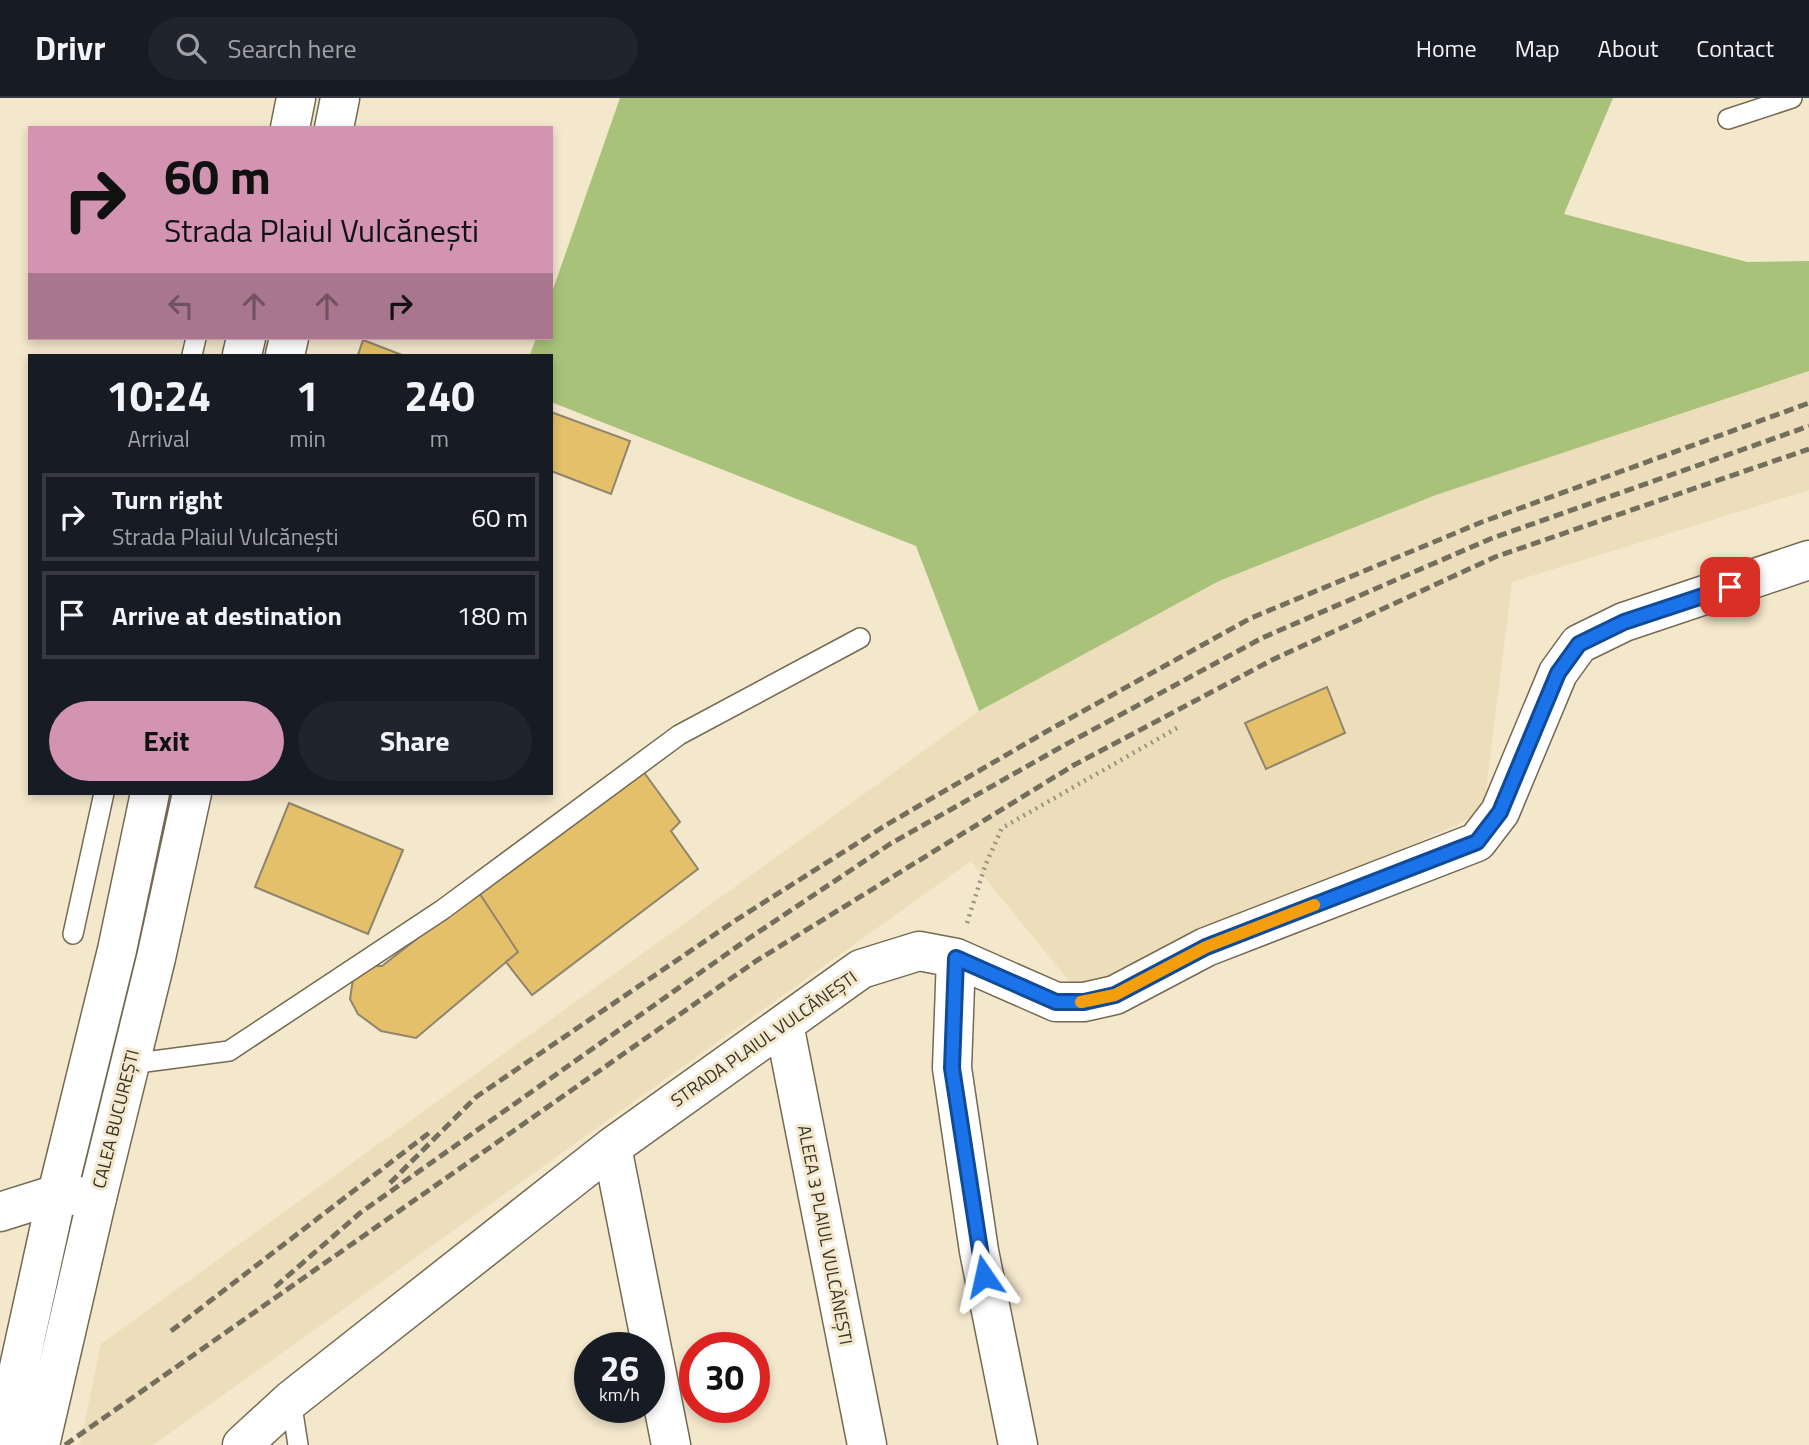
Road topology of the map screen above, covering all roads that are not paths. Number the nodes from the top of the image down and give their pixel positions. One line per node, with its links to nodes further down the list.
1 (296, 98): 5 (street)
2 (340, 98): 6 (street)
3 (1792, 98): 4 (lane)
4 (1728, 119)
5 (290, 126)
6 (334, 126)
7 (1809, 560): 13 (street, STRADA PLAIUL VULCĂNEȘTI)
8 (860, 638): 15 (lane)
9 (104, 795): 12 (lane)
10 (150, 795): 17 (street)
11 (192, 795): 15 (street, CALEA BUCUREȘTI)
12 (73, 934)
13 (956, 958): 14 (street, STRADA PLAIUL VULCĂNEȘTI); 27 (street)
14 (784, 1024): 16 (street, STRADA PLAIUL VULCĂNEȘTI); 26 (street, ALEEA 3 PLAIUL VULCĂNEȘTI)
15 (130, 1064): 18 (street, CALEA BUCUREȘTI)
16 (612, 1147): 20 (street, STRADA PLAIUL VULCĂNEȘTI); 25 (street)
17 (57, 1194): 18 (street); 19 (street); 21 (street)
18 (97, 1198): 22 (street, CALEA BUCUREȘTI)
19 (0, 1212)
20 (291, 1400): 23 (street, STRADA PLAIUL VULCĂNEȘTI); 24 (lane)
21 (6, 1428)
22 (40, 1445)
23 (242, 1445)
24 (298, 1445)
25 (671, 1445)
26 (867, 1445)
27 (1018, 1445)

